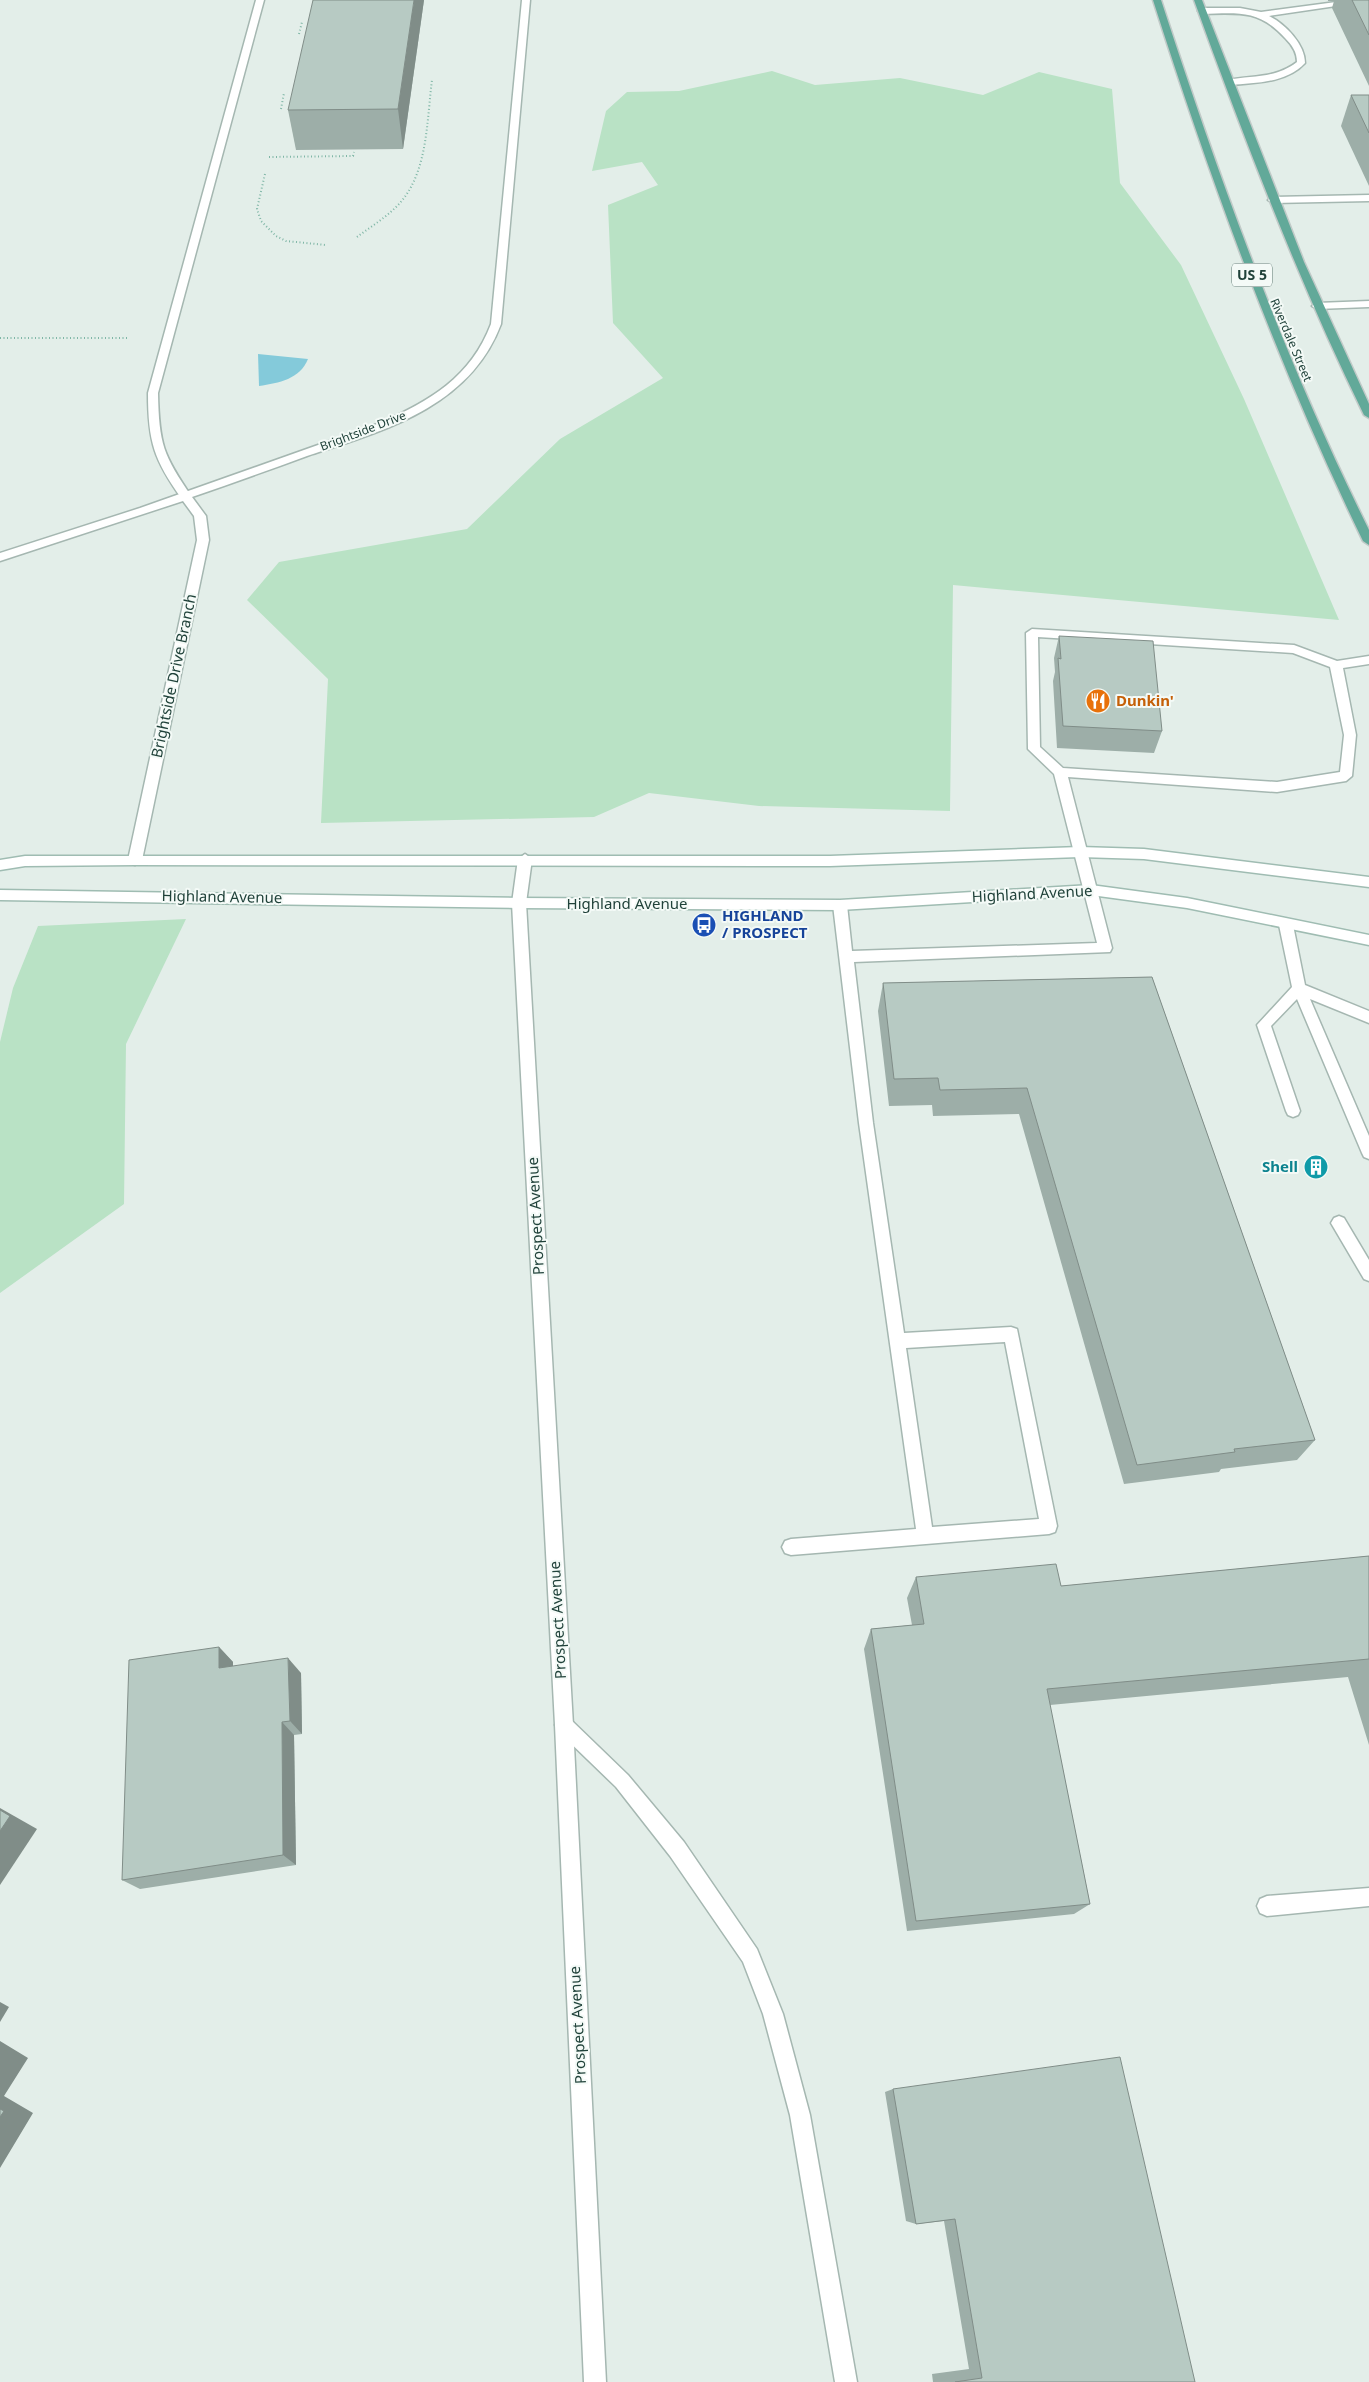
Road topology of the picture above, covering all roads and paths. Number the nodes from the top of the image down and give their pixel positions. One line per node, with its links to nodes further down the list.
1 (260, 0): 24 (street, Brightside Drive Branch)
2 (526, 0): 26 (street, Brightside Drive)
3 (1157, 0): 27 (main road, Riverdale Street / US 5)
4 (1198, 0): 6 (main road)
5 (1369, 3): 7 (street)
6 (1202, 11): 7 (street); 11 (main road)
7 (1264, 14): 11 (street)
8 (302, 22): 9 (path)
9 (299, 34)
10 (432, 80): 19 (path)
11 (1230, 82): 18 (main road)
12 (284, 93): 13 (path)
13 (281, 109)
14 (354, 152): 15 (path)
15 (269, 156)
16 (265, 174): 20 (path)
17 (1369, 198): 18 (street)
18 (1273, 200): 22 (main road)
19 (357, 237)
20 (326, 246)
21 (1369, 304): 22 (street)
22 (1317, 306): 25 (main road)
23 (0, 338): 24 (path)
24 (167, 338): 26 (street, Brightside Drive Branch)
25 (1369, 415)
26 (186, 498): 28 (street, Brightside Drive); 34 (street, Brightside Drive Branch)
27 (1369, 541)
28 (0, 557)
29 (1369, 660): 30 (street)
30 (1336, 665): 31 (street); 31 (street)
31 (1060, 772): 32 (street)
32 (1080, 852): 33 (street); 36 (street); 37 (street)
33 (525, 859): 34 (street); 39 (street, Prospect Avenue)
34 (135, 860): 35 (street)
35 (0, 864)
36 (1369, 882)
37 (1091, 890): 40 (street, Highland Avenue); 41 (street, Highland Avenue); 43 (street)
38 (0, 895): 39 (street, Highland Avenue)
39 (519, 903): 40 (street, Highland Avenue); 53 (street, Prospect Avenue)
40 (840, 905): 43 (street)
41 (1286, 925): 42 (street, Highland Avenue); 44 (street)
42 (1369, 940)
43 (847, 958): 50 (street)
44 (1299, 988): 45 (street); 46 (street); 47 (street)
45 (1369, 1017)
46 (1293, 1111)
47 (1369, 1153)
48 (1339, 1223): 49 (street)
49 (1369, 1274)
50 (897, 1341): 51 (street); 51 (street)
51 (925, 1536): 52 (street)
52 (791, 1547)
53 (564, 1725): 56 (street, Prospect Avenue); 57 (street)
54 (1369, 1897): 55 (street)
55 (1267, 1906)
56 (595, 2382)
57 (846, 2382)

